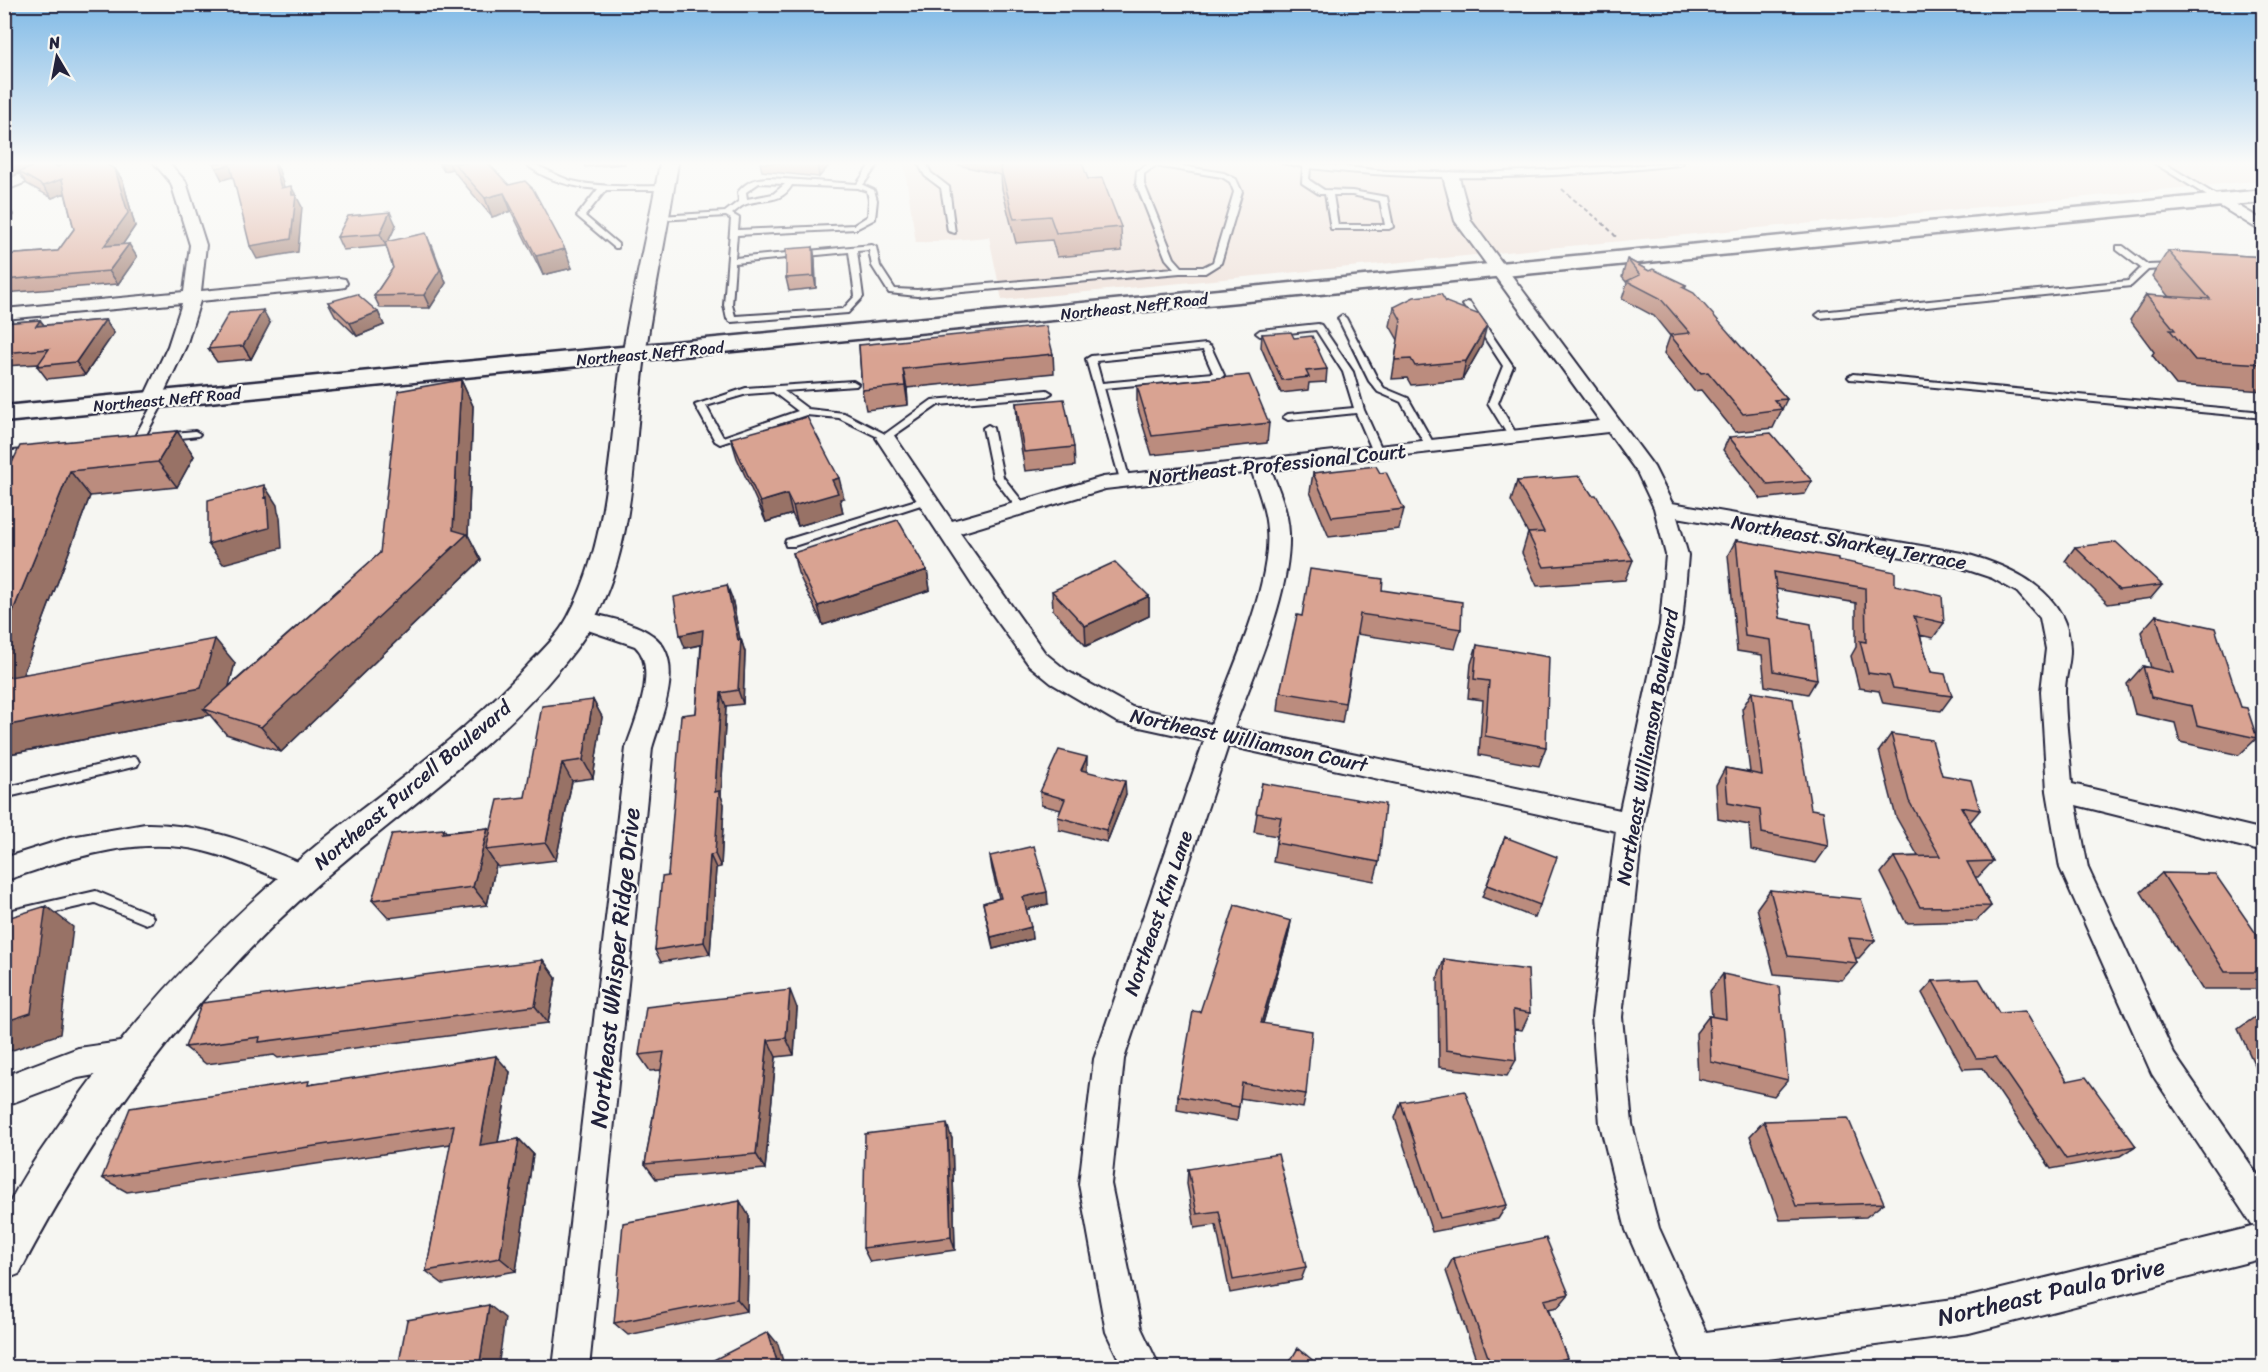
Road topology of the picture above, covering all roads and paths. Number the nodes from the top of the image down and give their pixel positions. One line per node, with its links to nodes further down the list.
1 (192, 227): 26 (street)
2 (593, 227): 17 (lane)
3 (658, 227): 32 (street, Northeast Purcell Boulevard)
4 (735, 227): 15 (lane)
5 (855, 227): 15 (lane)
6 (951, 227): 14 (lane)
7 (1157, 227): 23 (lane)
8 (1228, 227): 23 (lane)
9 (1335, 227): 10 (lane)
10 (1389, 227)
11 (1467, 227): 24 (street, Northeast Williamson Boulevard)
12 (1608, 227): 16 (path)
13 (1946, 227): 24 (main road, Northeast Neff Road)
14 (952, 231)
15 (735, 232): 20 (lane)
16 (1621, 243)
17 (615, 246)
18 (2120, 248): 22 (lane)
19 (853, 249): 20 (lane); 20 (lane); 23 (lane)
20 (731, 261)
21 (2181, 265): 22 (lane)
22 (2146, 268): 29 (lane)
23 (1180, 270)
24 (1500, 271): 32 (main road, Northeast Neff Road); 44 (street, Northeast Williamson Boulevard)
25 (339, 283): 26 (street)
26 (192, 298): 28 (street); 38 (street)
27 (1467, 305): 47 (lane)
28 (4, 314)
29 (1820, 315)
30 (1342, 318): 51 (lane)
31 (1260, 333): 39 (lane)
32 (634, 355): 38 (main road, Northeast Neff Road); 62 (street, Northeast Purcell Boulevard)
33 (1853, 377): 42 (lane)
34 (853, 384): 36 (lane)
35 (1099, 386): 35 (lane); 56 (lane)
36 (775, 389): 40 (lane); 40 (lane)
37 (1047, 393): 48 (lane)
38 (155, 400): 41 (main road, Northeast Neff Road); 49 (lane)
39 (1359, 410): 43 (lane); 53 (lane)
40 (805, 412): 48 (lane)
41 (4, 414)
42 (2264, 415)
43 (1288, 417)
44 (1614, 424): 47 (street, Northeast Professional Court); 59 (street, Northeast Williamson Boulevard)
45 (988, 428): 58 (lane)
46 (195, 434): 49 (lane)
47 (1513, 437): 51 (street, Northeast Professional Court)
48 (886, 438): 57 (street, Northeast Williamson Court)
49 (138, 440): 50 (lane)
50 (126, 441)
51 (1430, 446): 53 (street, Northeast Professional Court)
52 (31, 452): 54 (lane)
53 (1378, 452): 55 (street, Northeast Professional Court)
54 (4, 455)
55 (1259, 465): 56 (street, Northeast Professional Court); 63 (street, Northeast Kim Lane)
56 (1125, 481): 58 (street, Northeast Professional Court)
57 (926, 500): 60 (street, Northeast Williamson Court); 61 (lane)
58 (1022, 508): 60 (street, Northeast Professional Court)
59 (1664, 508): 65 (street, Northeast Sharkey Terrace); 67 (street, Northeast Williamson Boulevard)
60 (946, 530): 63 (street, Northeast Williamson Court)
61 (790, 543)
62 (581, 619): 70 (street, Northeast Purcell Boulevard); 79 (street, Northeast Whisper Ridge Drive)
63 (1219, 735): 67 (street, Northeast Williamson Court); 80 (street, Northeast Kim Lane)
64 (133, 762): 66 (lane)
65 (2060, 791): 68 (street); 75 (street, Northeast Sharkey Terrace)
66 (4, 793)
67 (1630, 823): 78 (street, Northeast Williamson Boulevard)
68 (2264, 841)
69 (4, 870): 70 (street)
70 (303, 876): 73 (street, Northeast Purcell Boulevard)
71 (4, 918): 72 (lane)
72 (146, 918)
73 (134, 1054): 74 (street); 77 (street, Northeast Purcell Boulevard)
74 (4, 1091)
75 (2264, 1213)
76 (2264, 1241): 78 (street, Northeast Paula Drive)
77 (4, 1259)
78 (1699, 1359)
79 (571, 1368)
80 (1142, 1368)

